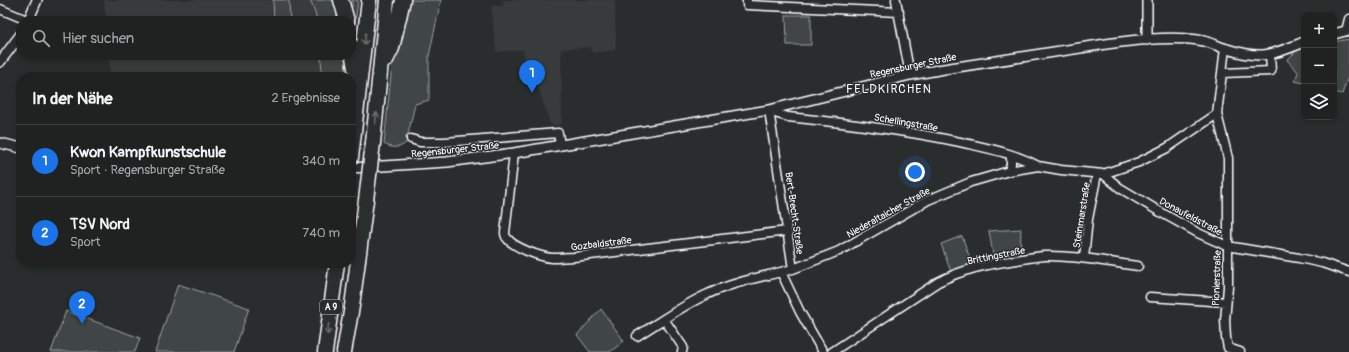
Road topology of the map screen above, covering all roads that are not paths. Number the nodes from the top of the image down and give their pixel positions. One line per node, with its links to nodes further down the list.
1 (37, 0): 14 (street)
2 (341, 0): 15 (highway)
3 (369, 0): 32 (highway, one-way to 32)
4 (387, 0): 31 (highway, A 9)
5 (392, 0): 25 (highway, A 9)
6 (403, 0): 25 (highway, A 9)
7 (747, 0): 10 (street)
8 (896, 0): 12 (street)
9 (1146, 0): 19 (street)
10 (766, 3): 12 (street)
11 (0, 9): 13 (street)
12 (899, 12): 30 (street)
13 (17, 16)
14 (31, 16)
15 (346, 16)
16 (1349, 19): 17 (street)
17 (1347, 30): 18 (street)
18 (1337, 33)
19 (1147, 40): 22 (street, Regensburger Straße); 30 (street, Regensburger Straße)
20 (16, 41): 26 (street)
21 (1301, 43): 23 (street)
22 (1225, 48): 23 (street, Regensburger Straße); 28 (street)
23 (1270, 54): 28 (street)
24 (354, 60): 27 (highway)
25 (386, 61): 31 (highway, A 9)
26 (0, 62)
27 (356, 72)
28 (1223, 73): 34 (street)
29 (356, 75): 32 (highway)
30 (910, 75): 33 (street, Regensburger Straße)
31 (380, 87): 60 (highway, A 9, one-way to 31, bridge)
32 (359, 93): 35 (highway)
33 (770, 110): 38 (street, Regensburger Straße); 41 (street, Schellingstraße); 46 (street, Bert-Brecht-Straße)
34 (1217, 114): 45 (street, Niederaltaicher Straße); 47 (street, Pionierstraße)
35 (356, 121)
36 (411, 139): 38 (street, Regensburger Straße)
37 (0, 143): 39 (street)
38 (560, 145): 40 (street, Regensburger Straße)
39 (16, 147)
40 (514, 153): 43 (street, Regensburger Straße); 46 (street, Gozbaldstraße)
41 (1011, 155): 42 (street, Schellingstraße); 44 (street)
42 (1038, 166): 44 (street, Niederaltaicher Straße); 45 (street, Niederaltaicher Straße)
43 (356, 168)
44 (1009, 171): 51 (street, Niederaltaicher Straße)
45 (1100, 174): 47 (street, Donaufeldstraße); 48 (street, Steinmarstraße)
46 (787, 231): 51 (street, Bert-Brecht-Straße)
47 (1227, 246): 53 (street, Donaufeldstraße); 55 (street, Pionierstraße)
48 (1084, 258): 49 (street, Brittingstraße); 62 (street, Brittingstraße)
49 (1138, 266)
50 (336, 268): 59 (highway, A 9, one-way to 59)
51 (793, 269): 52 (street, Bert-Brecht-Straße)
52 (781, 272): 56 (street, Bert-Brecht-Straße); 58 (street)
53 (1349, 272)
54 (1150, 297): 55 (street)
55 (1226, 302): 63 (street, Pionierstraße)
56 (664, 319): 57 (street, Bert-Brecht-Straße); 61 (street)
57 (637, 336)
58 (822, 351)
59 (325, 352)
60 (344, 352)
61 (682, 352)
62 (832, 352)
63 (1240, 352)

